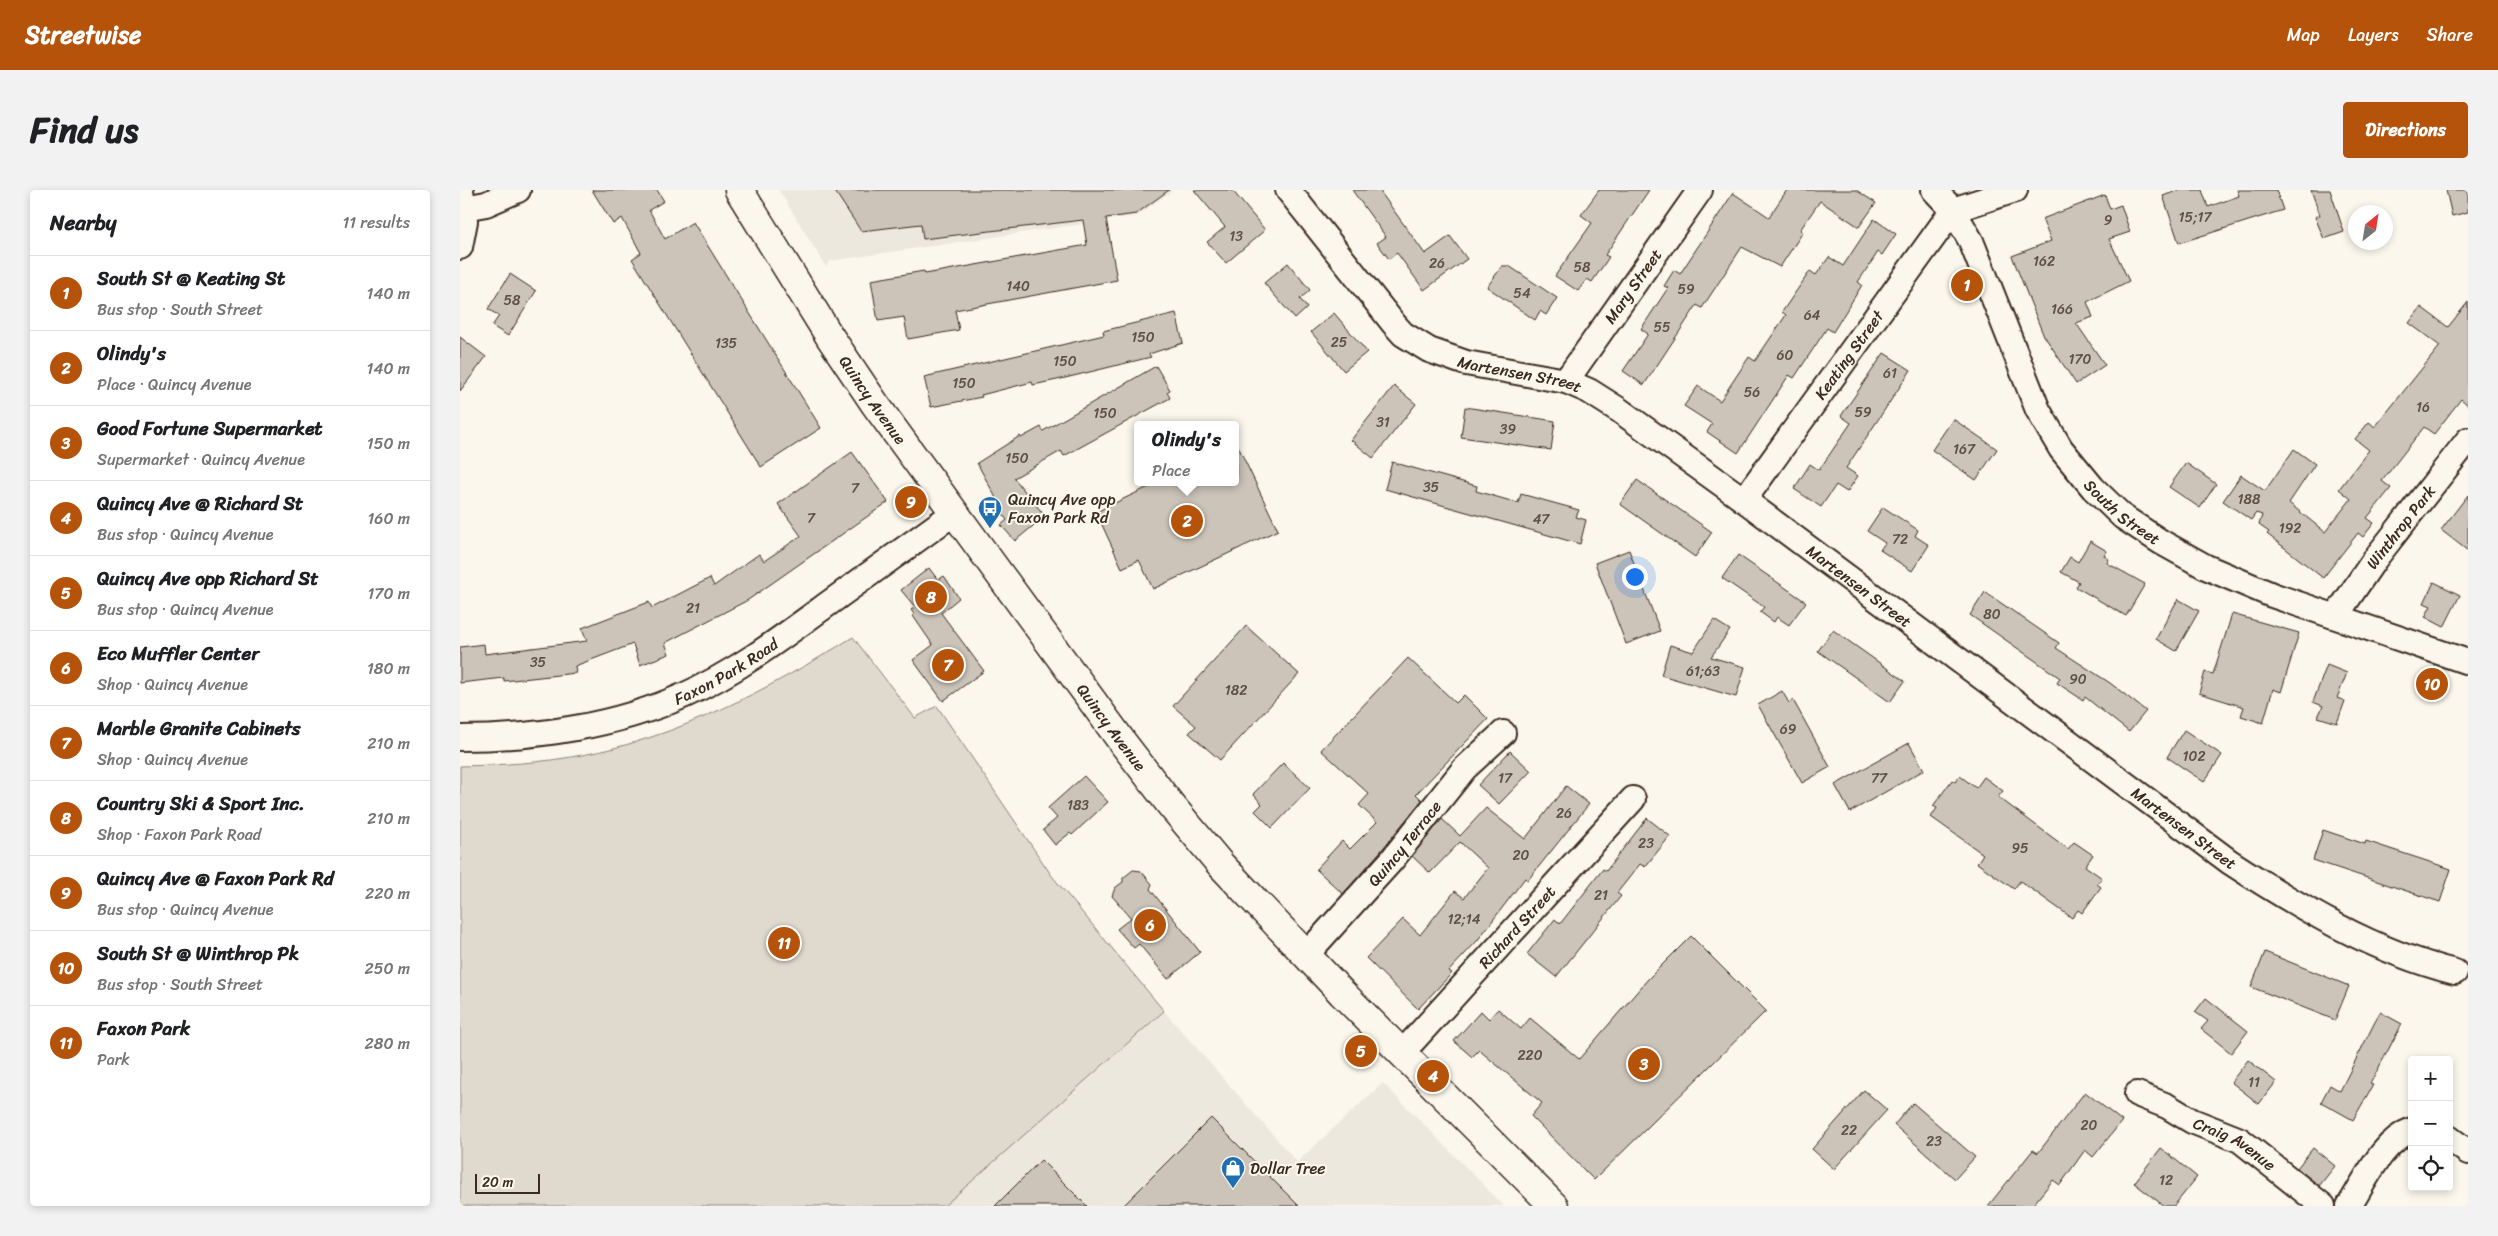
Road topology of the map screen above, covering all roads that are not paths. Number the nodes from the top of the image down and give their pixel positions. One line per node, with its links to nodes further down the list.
1 (518, 190): 7 (street)
2 (739, 190): 13 (main road, Quincy Avenue)
3 (1288, 190): 10 (street, Martensen Street)
4 (1700, 190): 10 (street, Mary Street)
5 (1934, 190): 8 (street, South Street)
6 (2016, 190): 8 (street)
7 (462, 199): 9 (street)
8 (1953, 210): 12 (street, Keating Street); 14 (street, South Street)
9 (460, 247)
10 (1566, 382): 12 (street, Martensen Street)
11 (2468, 440): 14 (street, Winthrop Park)
12 (1744, 500): 20 (street, Martensen Street)
13 (954, 513): 17 (street, Faxon Park Road); 19 (main road, Quincy Avenue)
14 (2336, 616): 15 (street, South Street)
15 (2468, 662)
16 (1503, 732): 19 (street, Quincy Terrace)
17 (460, 738)
18 (1633, 799): 21 (street, Richard Street)
19 (1306, 955): 21 (main road, Quincy Avenue)
20 (2455, 972)
21 (1401, 1054): 26 (main road, Quincy Avenue)
22 (2137, 1094): 27 (street, Craig Avenue)
23 (2408, 1132): 28 (street)
24 (2453, 1141): 25 (street)
25 (2468, 1152)
26 (1554, 1206)
27 (2323, 1206)
28 (2349, 1206)

